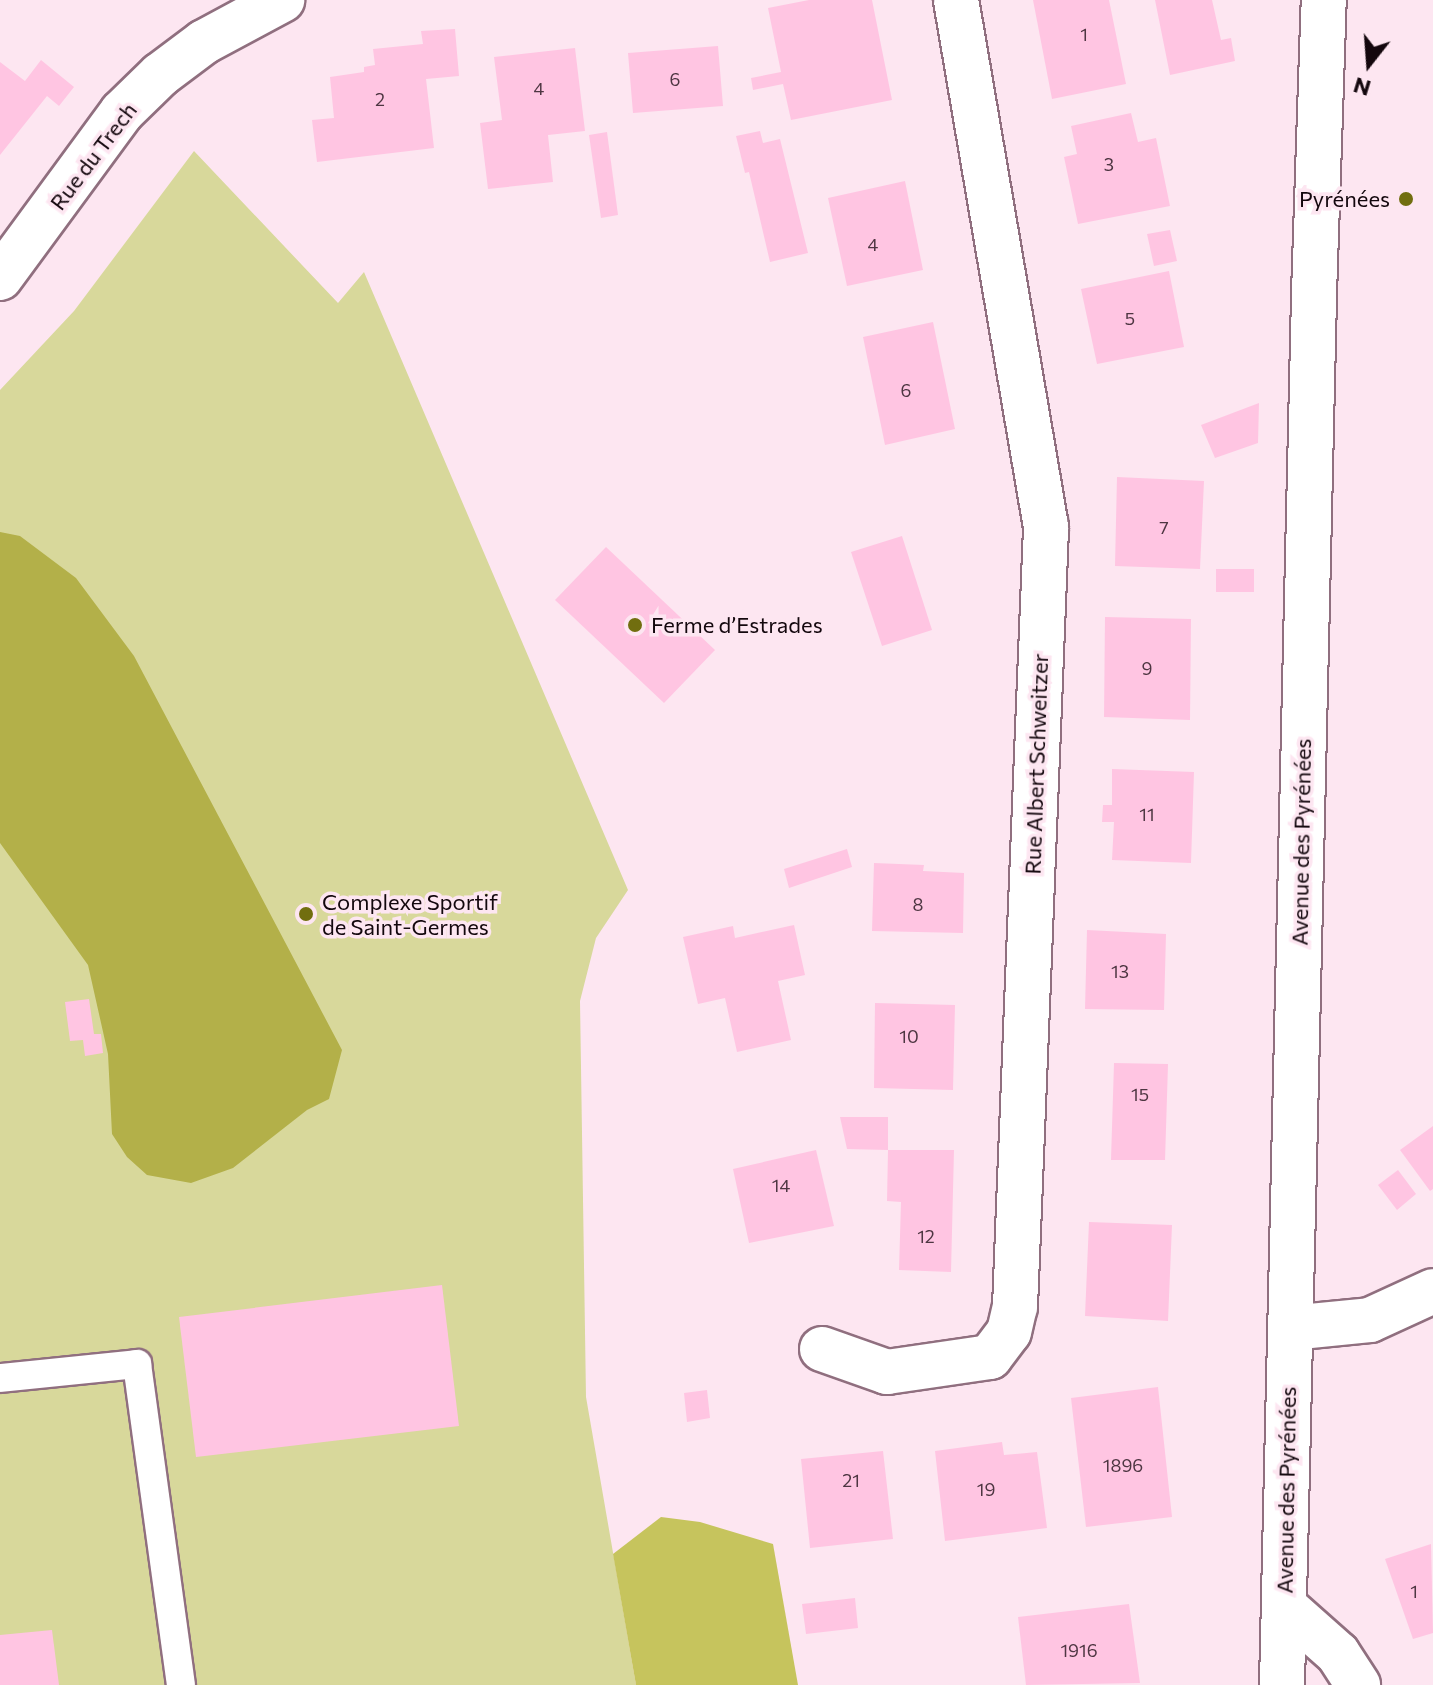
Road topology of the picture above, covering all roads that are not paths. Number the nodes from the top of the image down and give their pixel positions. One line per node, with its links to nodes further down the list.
1 (282, 0): 4 (street, Rue du Trech)
2 (956, 0): 7 (street, Rue Albert Schweitzer)
3 (1324, 0): 6 (street, Avenue des Pyrénées)
4 (0, 278)
5 (1433, 1291): 6 (street)
6 (1290, 1328): 9 (street, Avenue des Pyrénées)
7 (822, 1349)
8 (0, 1378): 10 (lane)
9 (1284, 1606): 11 (street, Avenue des Pyrénées); 12 (street)
10 (181, 1685)
11 (1282, 1685)
12 (1358, 1685)

